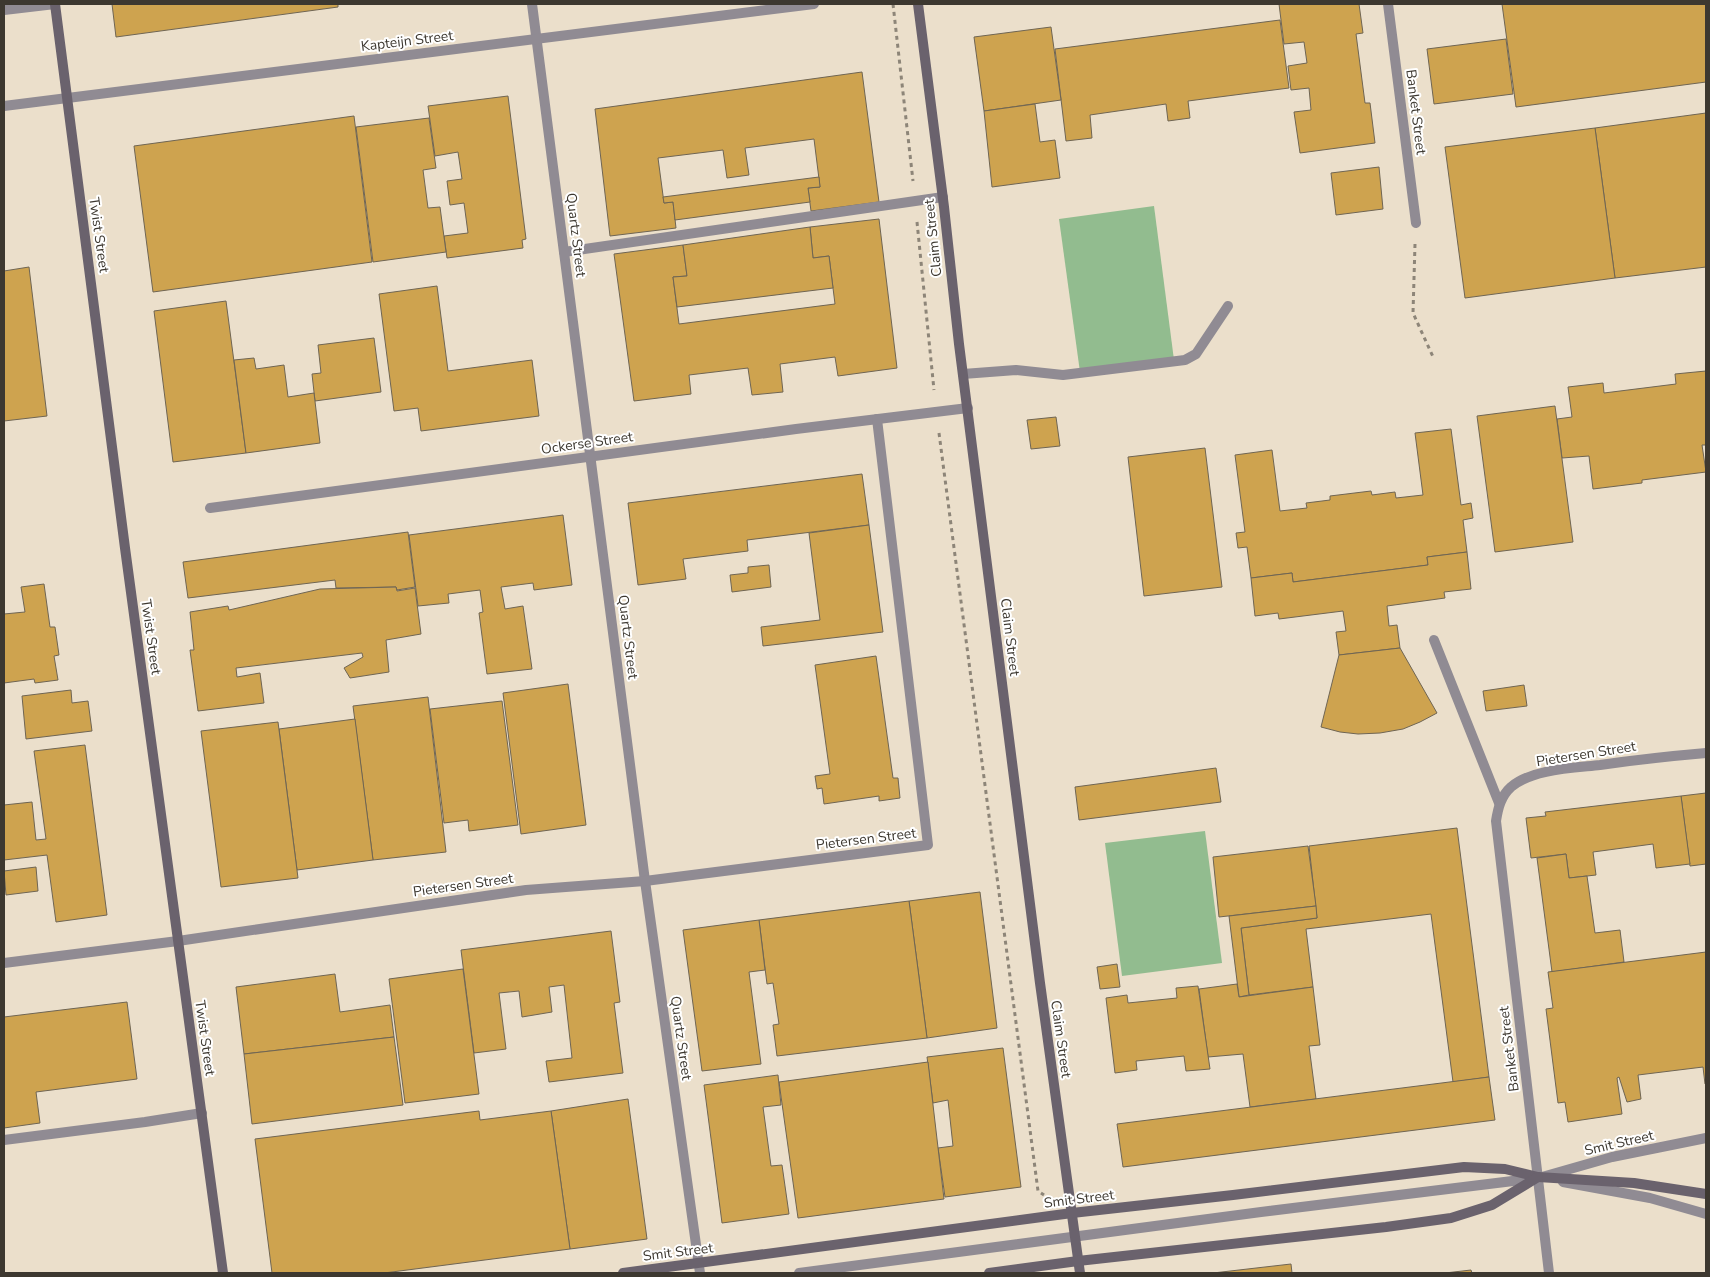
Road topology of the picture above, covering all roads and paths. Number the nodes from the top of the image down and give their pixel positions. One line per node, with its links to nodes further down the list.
1 (55, 4): 7 (street); 9 (street, Twist Street)
2 (532, 4): 8 (street, Quartz Street)
3 (814, 4): 8 (street, Kapteijn Street)
4 (893, 4): 12 (path)
5 (918, 4): 11 (street, Claim Street)
6 (1388, 4): 13 (street, Banket Street)
7 (4, 10)
8 (536, 38): 9 (street, Kapteijn Street); 14 (street, Quartz Street)
9 (68, 99): 10 (street, Kapteijn Street); 27 (street, Twist Street)
10 (4, 106)
11 (943, 197): 12 (street); 17 (street, Claim Street)
12 (915, 201): 14 (street); 19 (path)
13 (1416, 223): 16 (path)
14 (564, 252): 21 (street, Quartz Street)
15 (1228, 306): 17 (street)
16 (1434, 358)
17 (963, 374): 18 (street, Claim Street)
18 (968, 408): 19 (street, Ockerse Street); 34 (street, Claim Street)
19 (936, 412): 20 (street, Ockerse Street); 34 (path)
20 (877, 419): 21 (street, Ockerse Street); 26 (street, Pietersen Street)
21 (591, 456): 22 (street, Ockerse Street); 26 (street, Quartz Street)
22 (210, 508)
23 (1434, 640): 25 (street)
24 (1706, 753): 25 (street, Pietersen Street)
25 (1499, 802): 32 (street, Banket Street)
26 (645, 881): 27 (street, Pietersen Street); 38 (street, Quartz Street)
27 (178, 941): 28 (street, Pietersen Street); 29 (street, Twist Street)
28 (4, 963)
29 (202, 1113): 31 (street); 39 (street, Twist Street)
30 (1706, 1138): 32 (street, Smit Street)
31 (4, 1140)
32 (1538, 1178): 33 (street, Smit Street); 34 (street, Smit Street); 35 (street); 36 (street); 37 (street, Smit Street); 44 (street, Banket Street)
33 (1706, 1194)
34 (1072, 1213): 36 (street, Claim Street); 38 (street, Smit Street)
35 (1706, 1214)
36 (1075, 1236): 37 (street, Claim Street); 41 (street)
37 (1078, 1261): 42 (street, Smit Street); 43 (street, Claim Street)
38 (700, 1268): 40 (street, Smit Street)
39 (223, 1273)
40 (624, 1273)
41 (799, 1273)
42 (989, 1273)
43 (1080, 1273)
44 (1549, 1273)

